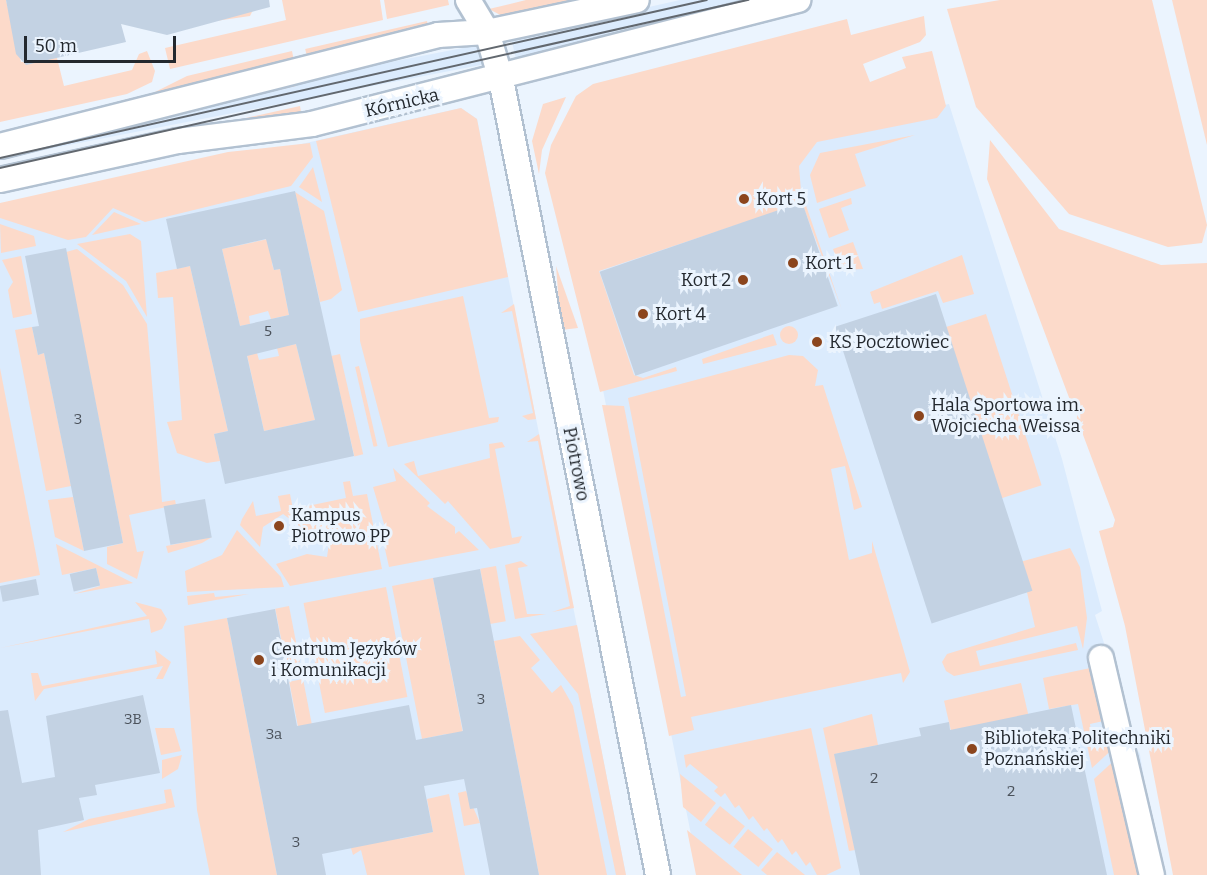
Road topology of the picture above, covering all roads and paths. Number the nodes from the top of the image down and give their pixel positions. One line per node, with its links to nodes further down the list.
1 (468, 0): 4 (street, Piotrowo)
2 (637, 0): 4 (street)
3 (798, 0): 5 (street, Kórnicka)
4 (490, 43): 5 (street, Piotrowo); 6 (street)
5 (501, 79): 7 (street, Kórnicka); 9 (street, Piotrowo)
6 (0, 146)
7 (0, 180)
8 (1101, 658): 10 (street)
9 (658, 875)
10 (1152, 875)

